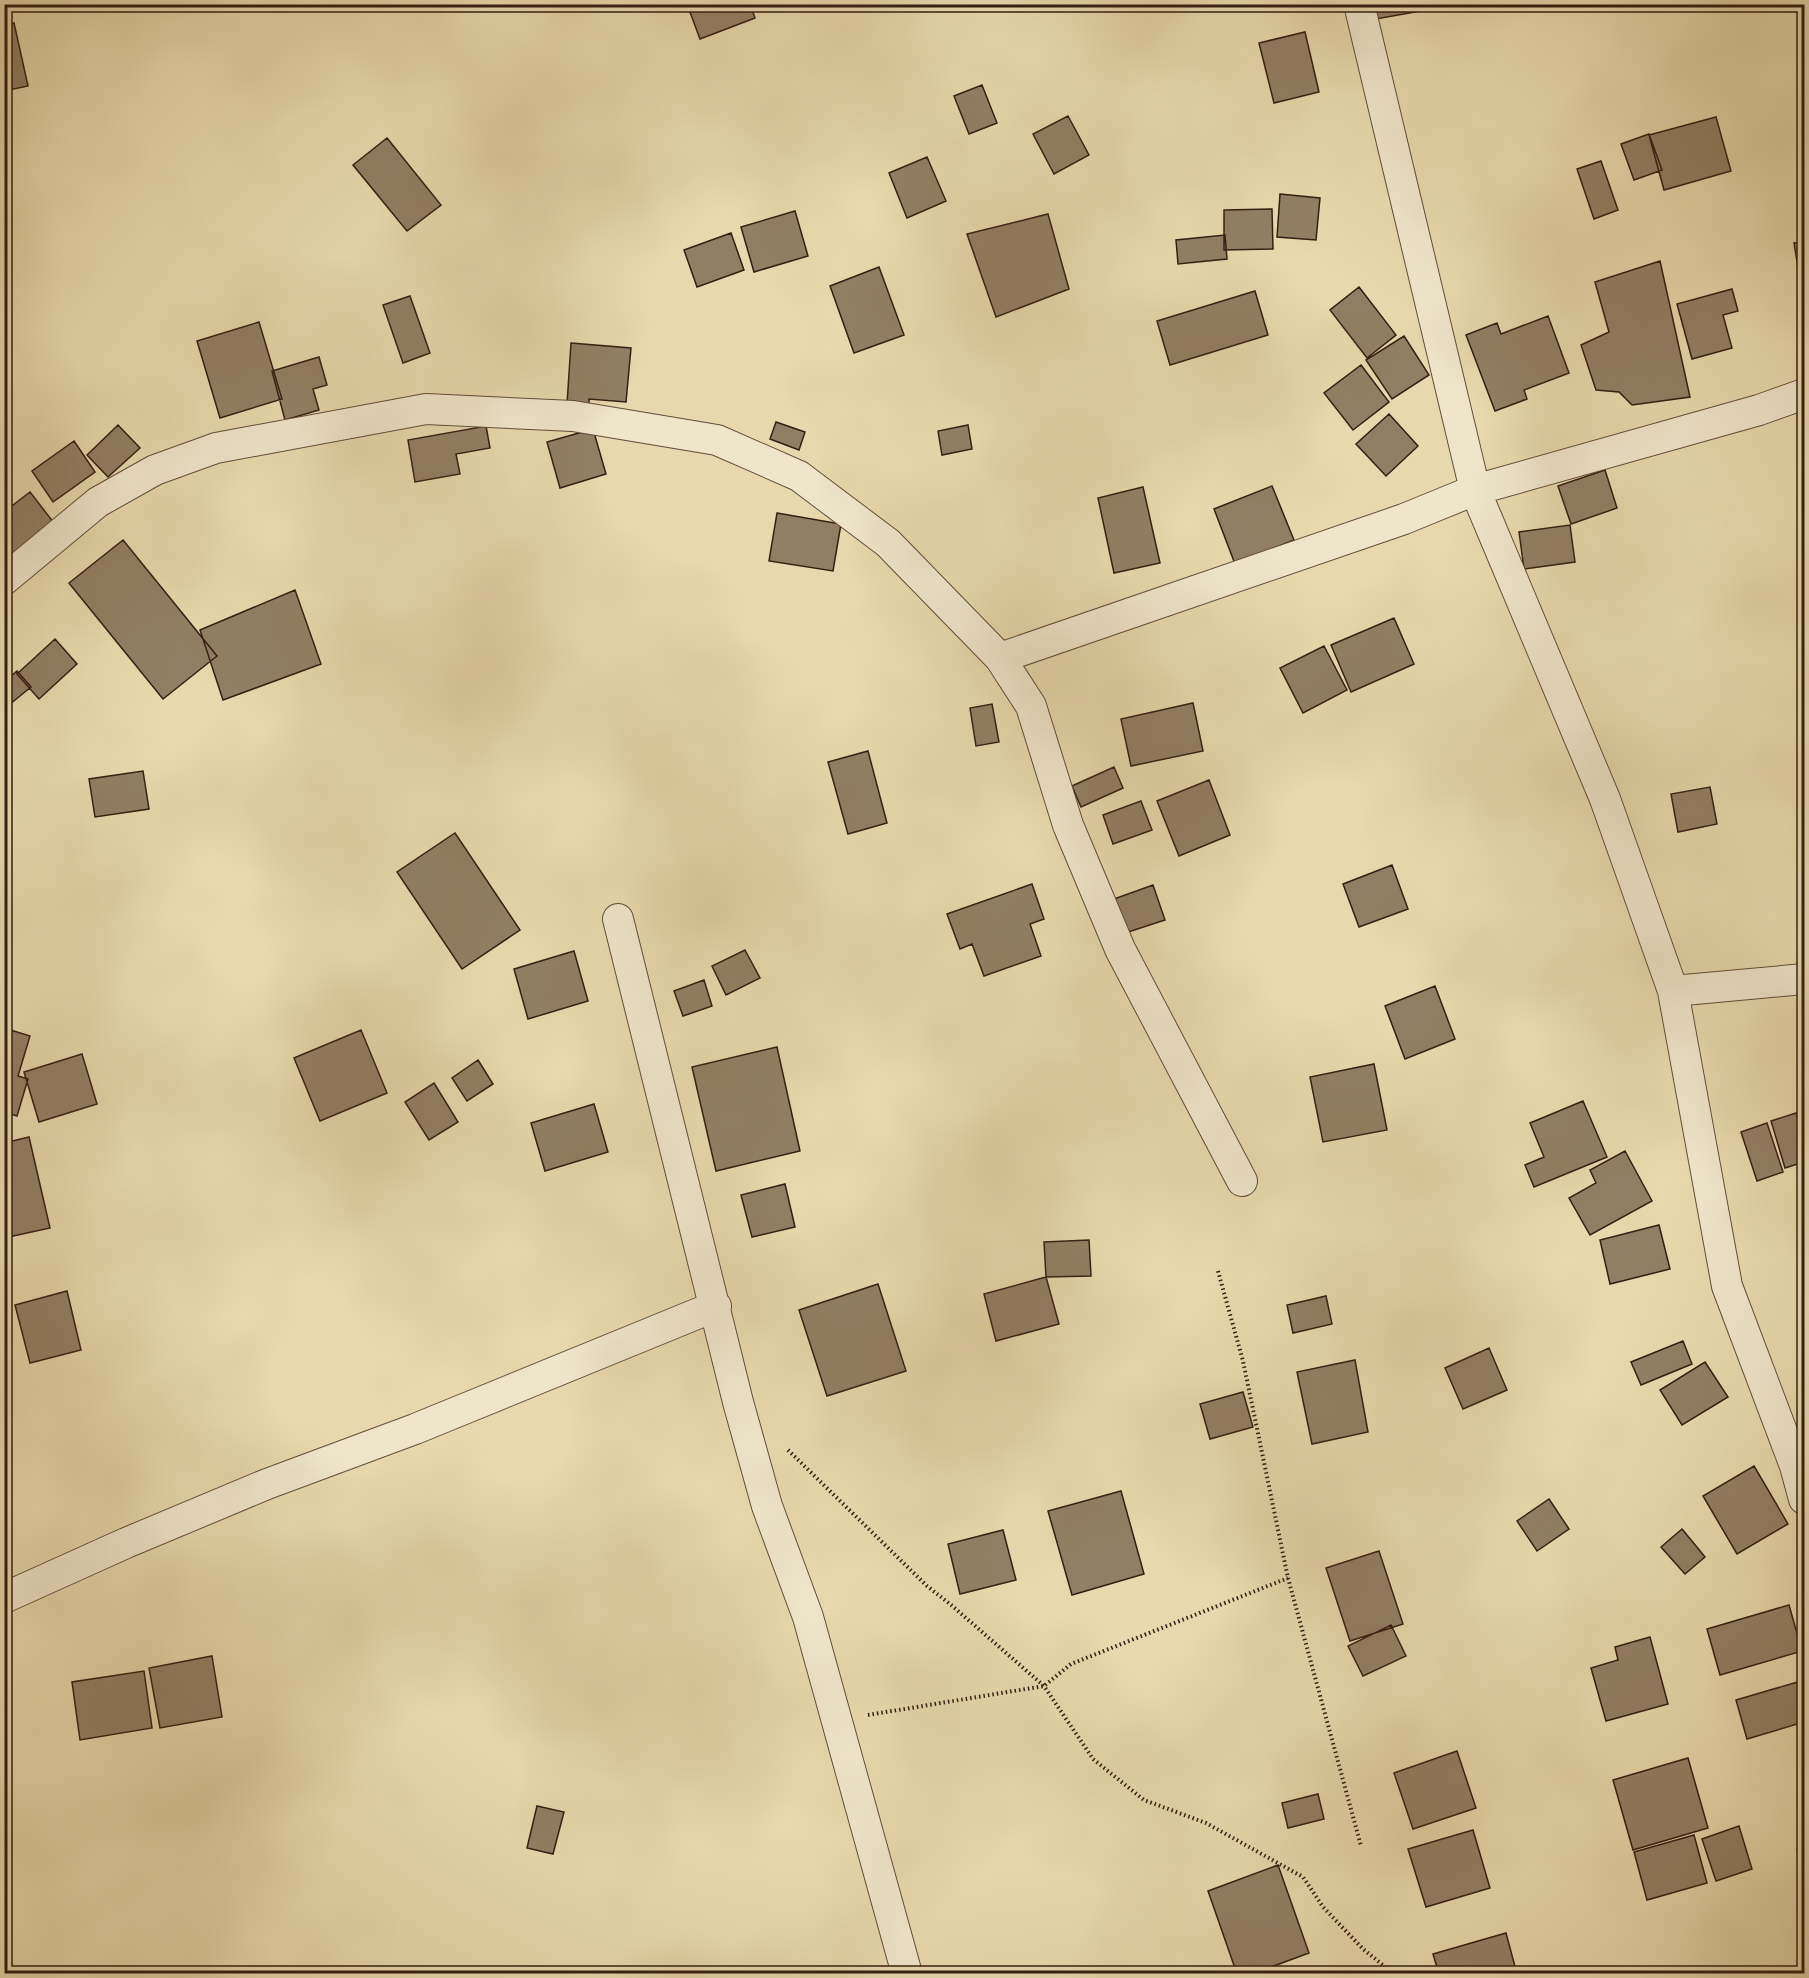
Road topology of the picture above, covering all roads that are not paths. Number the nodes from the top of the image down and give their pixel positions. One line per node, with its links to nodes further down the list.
1 (1359, 4): 3 (street)
2 (1804, 394): 3 (street)
3 (1475, 490): 5 (street); 8 (street)
4 (4, 580): 5 (street)
5 (1000, 658): 9 (street)
6 (618, 920): 10 (street)
7 (1804, 979): 8 (street)
8 (1674, 991): 11 (street)
9 (1242, 1181)
10 (716, 1306): 12 (street); 13 (street)
11 (1804, 1499)
12 (4, 1598)
13 (907, 1974)

